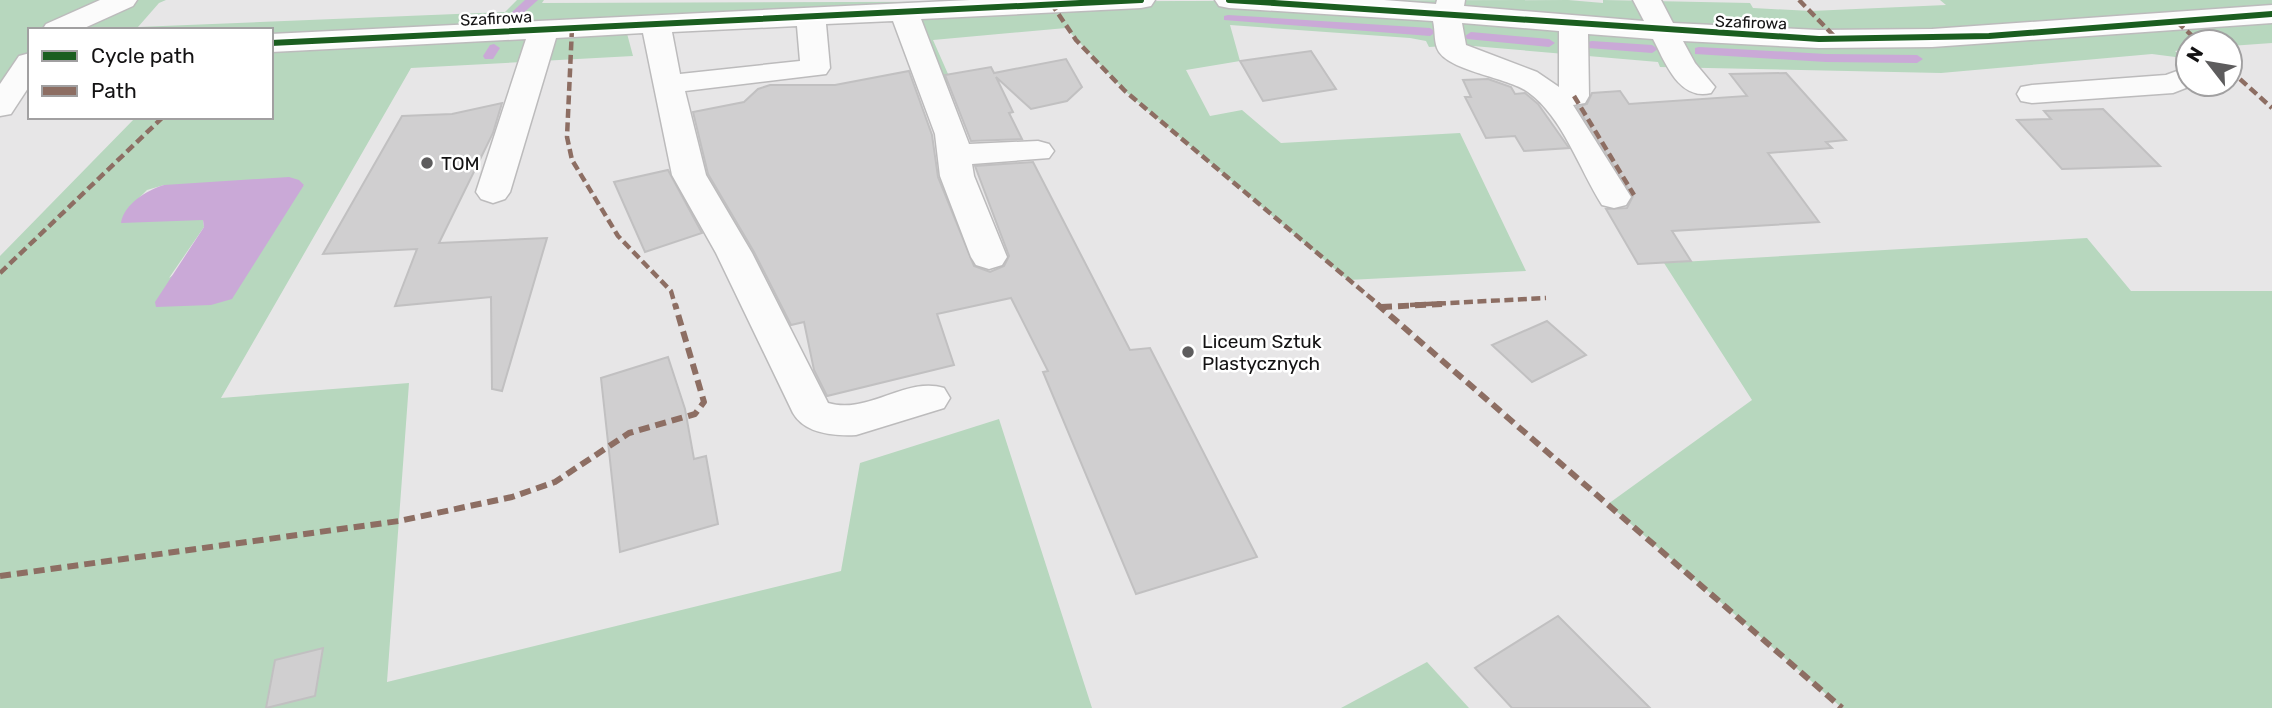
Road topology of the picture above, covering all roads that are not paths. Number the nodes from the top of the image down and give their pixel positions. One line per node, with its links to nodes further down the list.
1 (123, 0): 15 (street)
2 (1141, 0): 6 (street, Szafirowa)
3 (1230, 0): 7 (street, Szafirowa)
4 (1647, 0): 17 (street)
5 (579, 1): 16 (street)
6 (1080, 1): 8 (street, Szafirowa)
7 (1449, 8): 14 (street, Szafirowa); 31 (street)
8 (903, 11): 10 (street, Szafirowa); 29 (street)
9 (2272, 14): 11 (street, Szafirowa)
10 (811, 16): 12 (street, Szafirowa); 23 (street)
11 (2241, 17): 13 (street, Szafirowa); 18 (street)
12 (657, 24): 16 (street, Szafirowa); 23 (street)
13 (2143, 24): 17 (street, Szafirowa); 20 (street)
14 (1573, 26): 17 (street, Szafirowa); 26 (street)
15 (60, 28)
16 (554, 29): 19 (street, Szafirowa); 30 (street)
17 (1664, 32): 24 (street)
18 (2272, 40)
19 (273, 43)
20 (2174, 52)
21 (15, 56): 27 (street)
22 (2174, 83): 25 (street)
23 (668, 84): 33 (street)
24 (1700, 87)
25 (2032, 94)
26 (1574, 96)
27 (0, 107)
28 (1038, 151): 29 (street)
29 (954, 155): 32 (street)
30 (493, 192)
31 (1614, 197)
32 (989, 257)
33 (930, 398)

